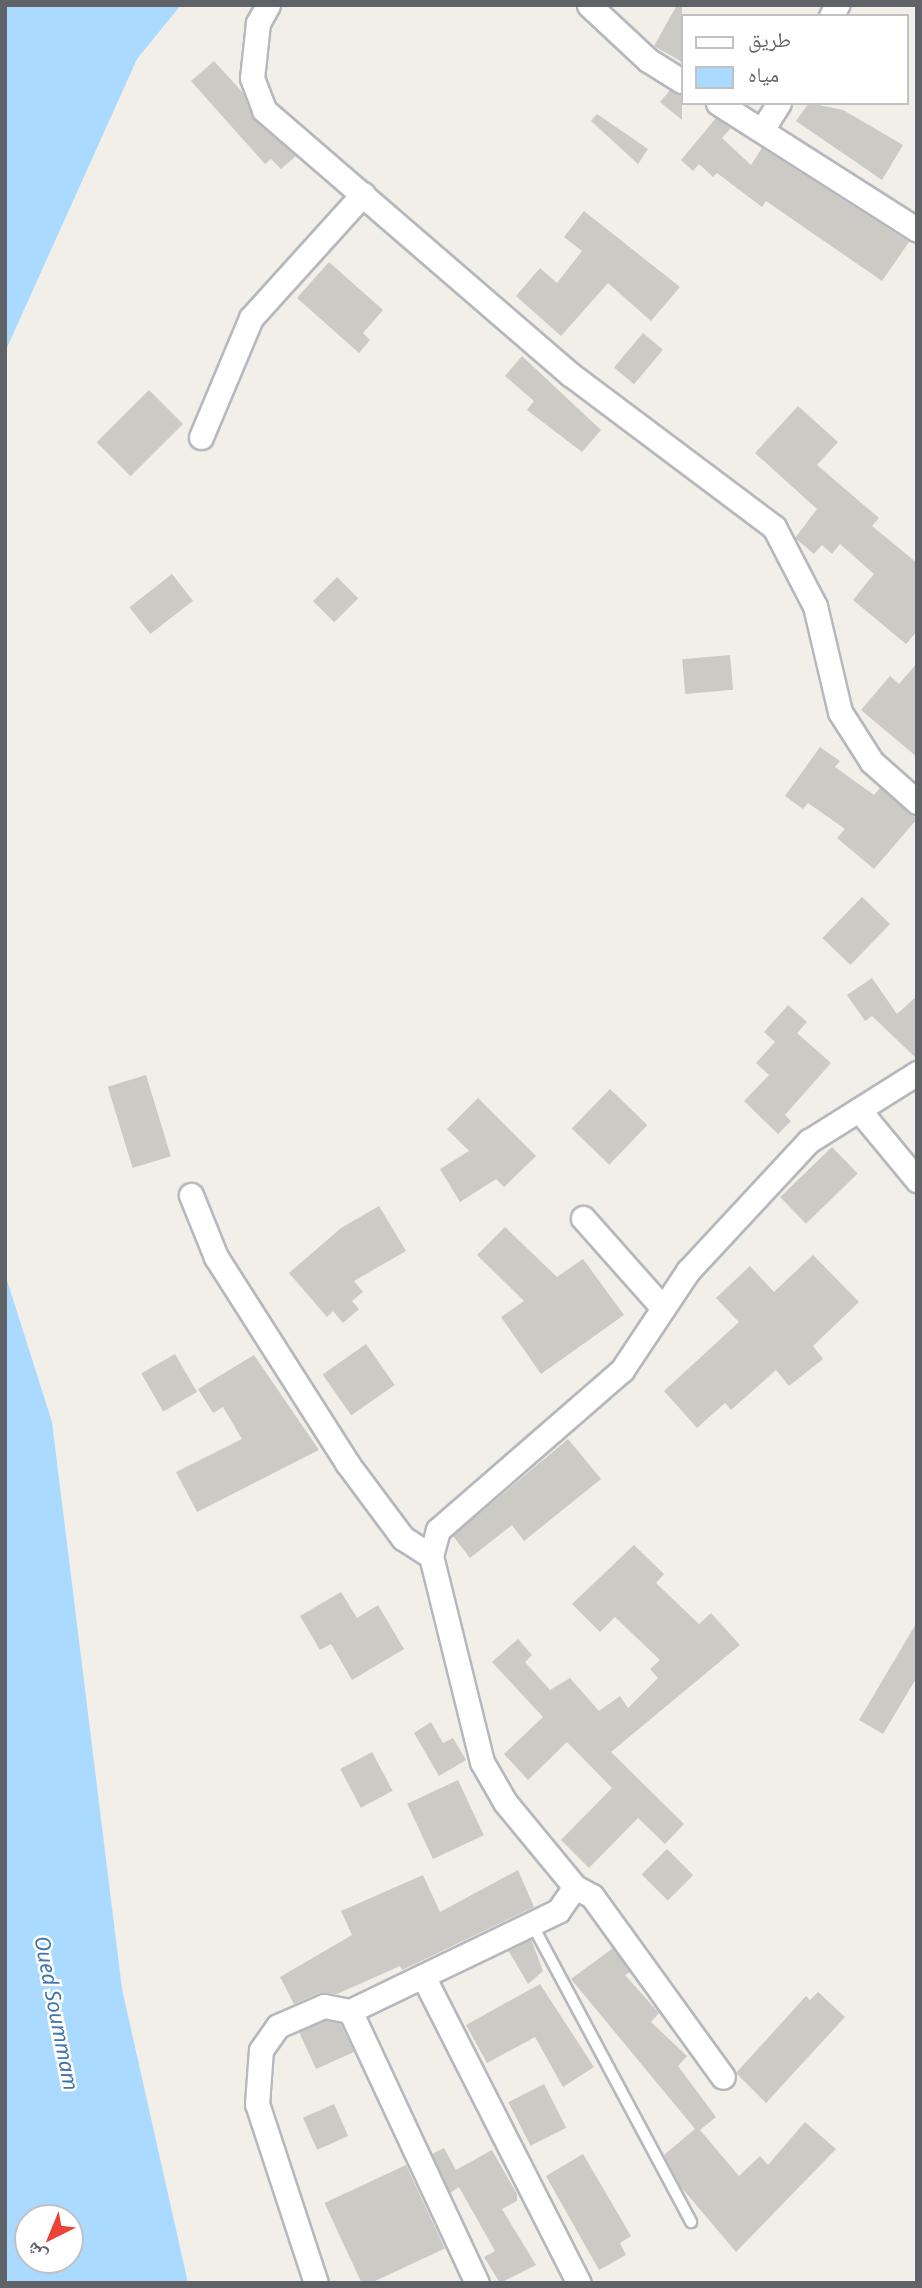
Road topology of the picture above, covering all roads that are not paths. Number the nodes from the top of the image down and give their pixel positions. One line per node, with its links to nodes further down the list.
1 (268, 5): 7 (street)
2 (589, 5): 3 (street)
3 (680, 80)
4 (721, 105): 6 (street)
5 (778, 105): 6 (street)
6 (762, 130): 8 (street)
7 (363, 194): 9 (street); 10 (street)
8 (917, 230)
9 (201, 437)
10 (917, 802)
11 (917, 1073): 12 (street)
12 (859, 1110): 13 (street); 16 (street)
13 (917, 1180)
14 (191, 1195): 18 (street)
15 (583, 1218): 16 (street)
16 (663, 1308): 17 (street)
17 (438, 1530): 18 (street); 19 (street)
18 (403, 1538): 19 (street)
19 (431, 1556): 20 (street)
20 (575, 1888): 21 (street); 24 (street)
21 (532, 1924): 22 (street); 25 (lane)
22 (423, 1976): 23 (street); 28 (street)
23 (350, 2011): 26 (street); 27 (street)
24 (723, 2077)
25 (691, 2222)
26 (316, 2283)
27 (477, 2283)
28 (579, 2283)

